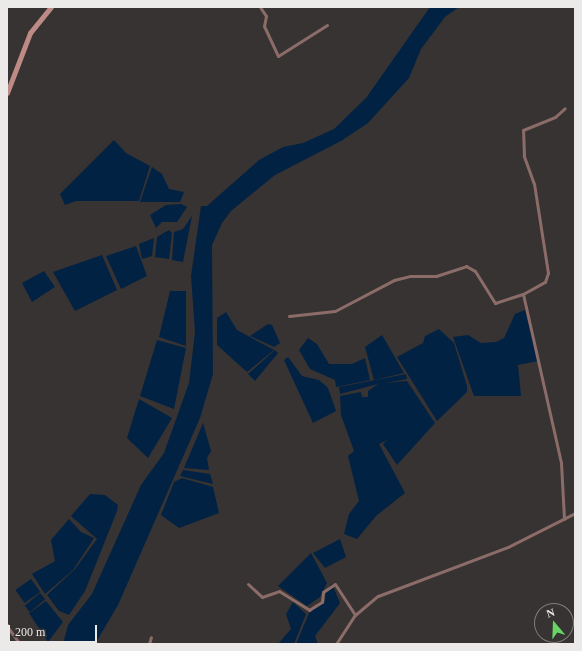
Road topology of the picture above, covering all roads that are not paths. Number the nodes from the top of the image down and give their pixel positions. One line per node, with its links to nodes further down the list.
1 (51, 7): 4 (street)
2 (260, 7): 3 (street)
3 (326, 25)
4 (7, 93)
5 (565, 108): 6 (street)
6 (523, 294): 7 (street); 9 (street)
7 (289, 316)
8 (575, 514): 9 (street)
9 (564, 519): 11 (street)
10 (248, 584): 11 (street)
11 (355, 615): 16 (street)
12 (8, 628): 14 (street)
13 (150, 637): 15 (street)
14 (20, 644)
15 (149, 644)
16 (336, 644)

